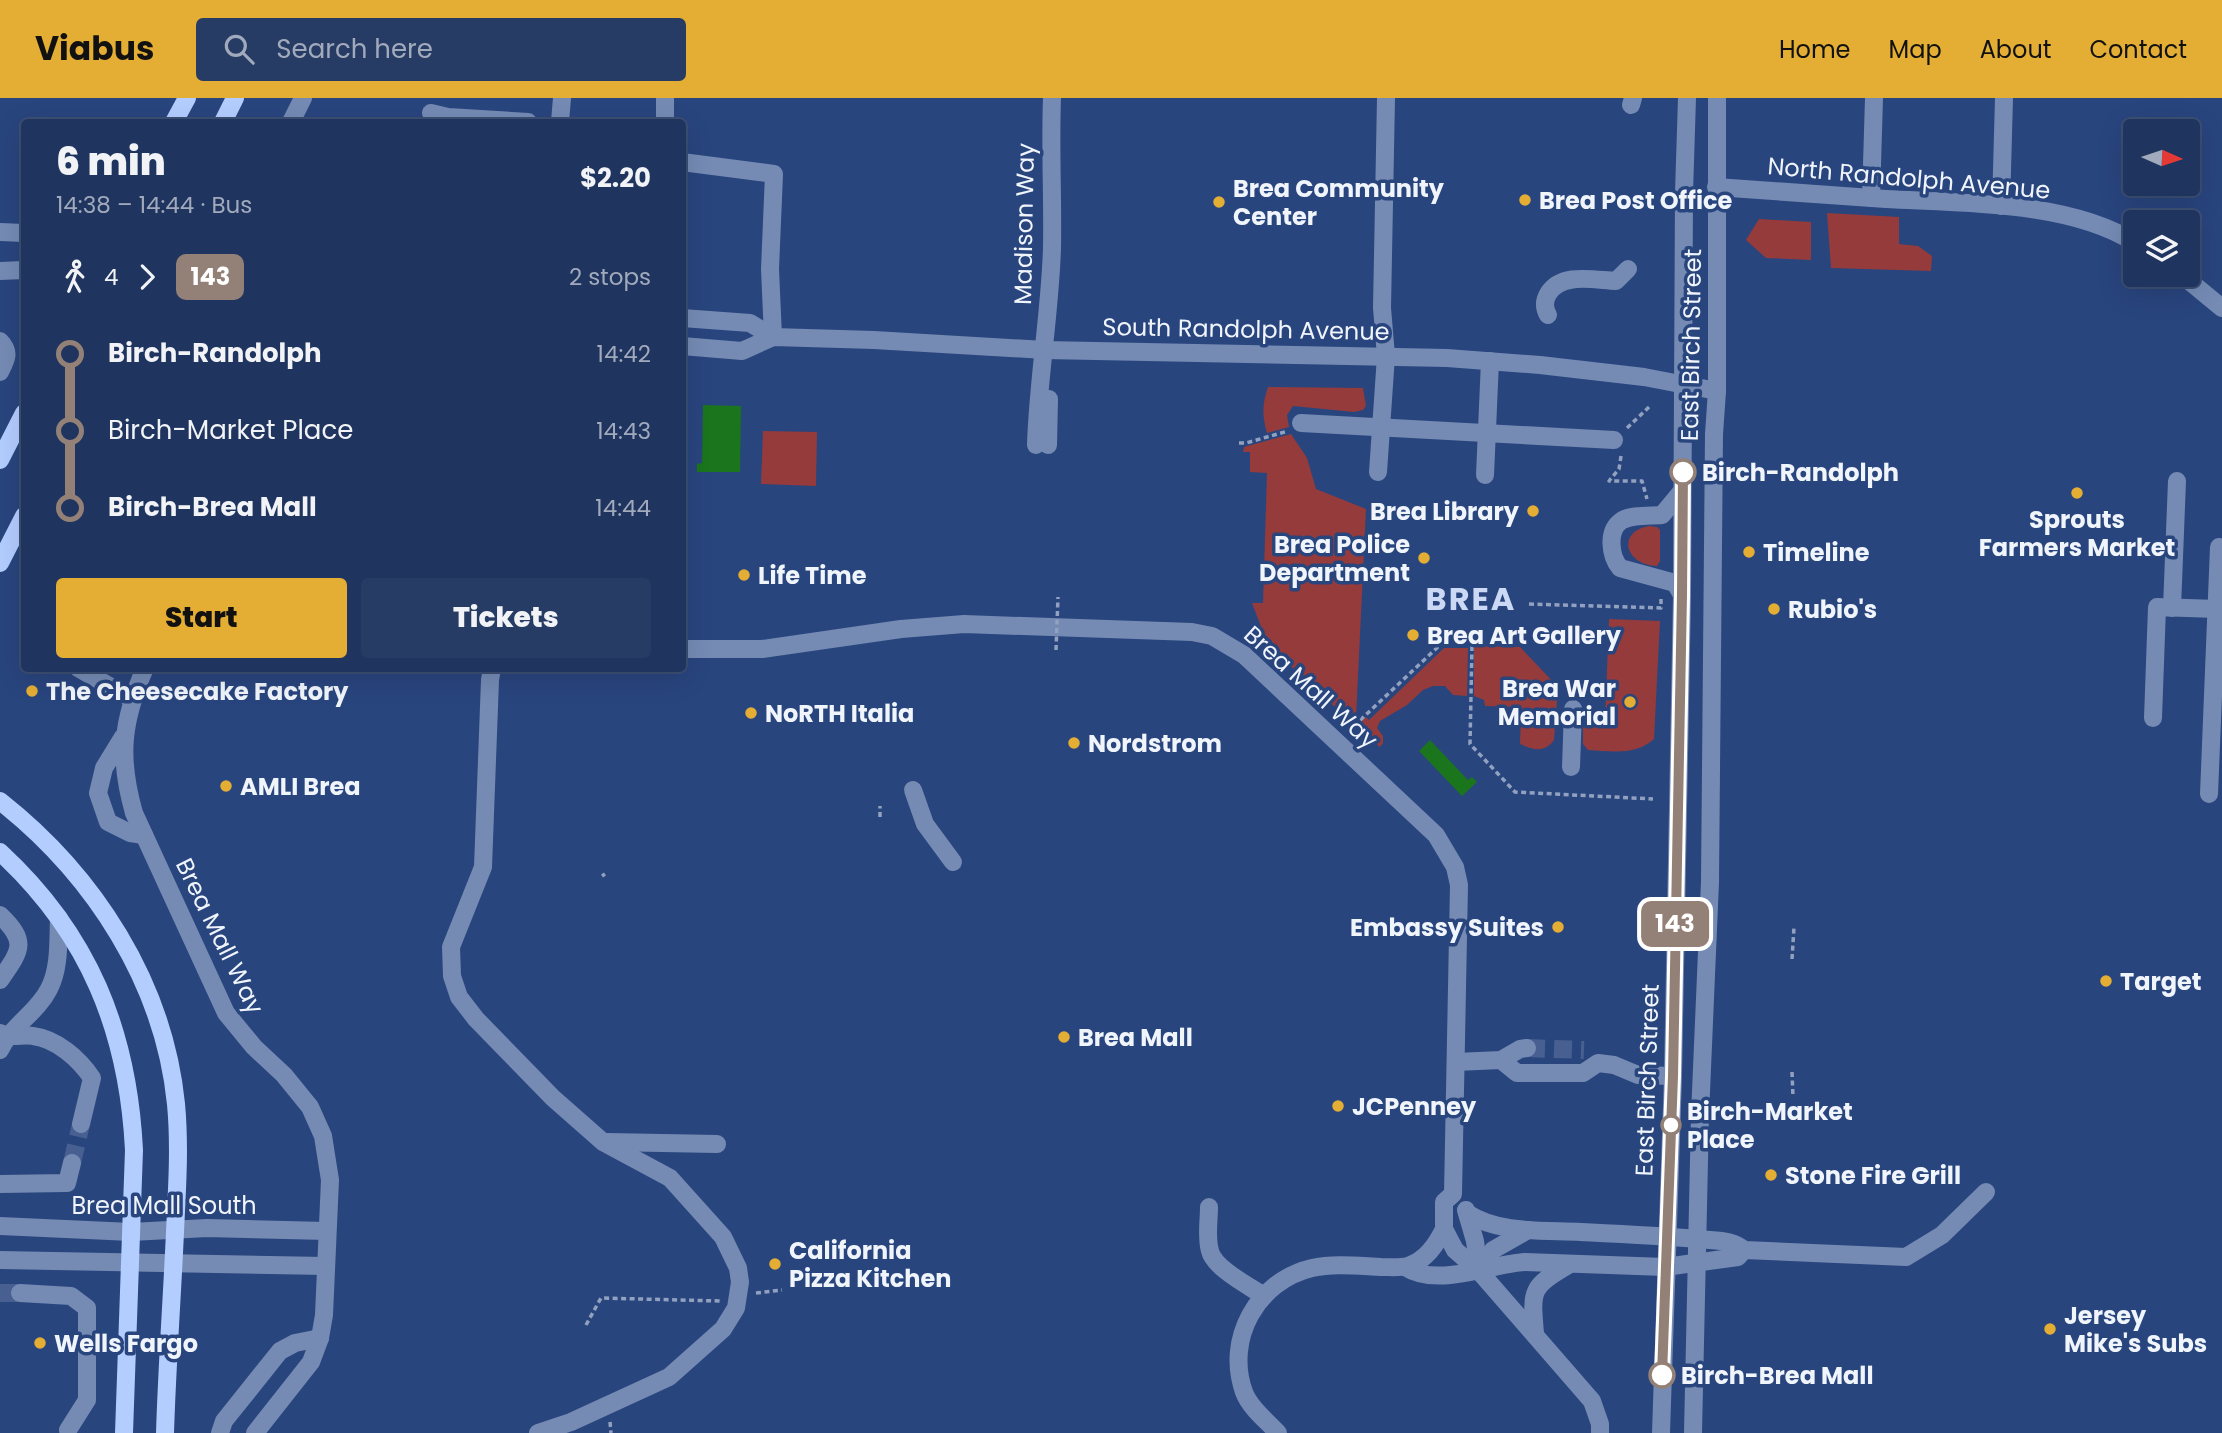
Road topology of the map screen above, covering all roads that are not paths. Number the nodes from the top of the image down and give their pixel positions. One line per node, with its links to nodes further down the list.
1 (187, 98): 13 (main road)
2 (235, 98): 14 (main road)
3 (303, 98): 15 (street)
4 (562, 98): 17 (street)
5 (665, 98): 18 (street)
6 (1052, 98): 36 (street, Madison Way)
7 (1386, 98): 37 (street)
8 (1687, 98): 40 (street, East Birch Street)
9 (1717, 98): 20 (street, East Birch Street)
10 (1874, 98): 21 (street)
11 (2004, 98): 22 (street)
12 (431, 111): 16 (street)
13 (176, 119)
14 (224, 119)
15 (292, 119)
16 (479, 119)
17 (560, 119)
18 (665, 119)
19 (686, 163): 33 (street)
20 (1716, 187): 21 (street, North Randolph Avenue); 41 (street, East Birch Street)
21 (1871, 198): 22 (street, North Randolph Avenue)
22 (2001, 206): 25 (street, North Randolph Avenue)
23 (0, 232): 24 (street)
24 (21, 233)
25 (2123, 237)
26 (1628, 268): 31 (street)
27 (21, 270): 28 (street)
28 (0, 271)
29 (2197, 287): 30 (street)
30 (2222, 308)
31 (1548, 316)
32 (686, 318): 33 (street, South Randolph Avenue)
33 (773, 337): 35 (street, South Randolph Avenue); 36 (street, South Randolph Avenue)
34 (0, 341): 39 (street)
35 (686, 346)
36 (1045, 350): 37 (street, South Randolph Avenue); 47 (street, Madison Way)
37 (1386, 356): 38 (street, South Randolph Avenue); 44 (street)
38 (1490, 360): 40 (street, South Randolph Avenue); 45 (street)
39 (0, 372)
40 (1684, 384): 41 (street, South Randolph Avenue); 52 (street, East Birch Street)
41 (1717, 391): 100 (street, East Birch Street)
42 (21, 419): 48 (main road)
43 (1301, 423): 44 (street)
44 (1381, 428): 45 (street); 49 (street)
45 (1486, 433): 46 (street); 50 (street)
46 (1614, 440)
47 (1042, 445)
48 (0, 460)
49 (1378, 472)
50 (1485, 475)
51 (2177, 481): 57 (street)
52 (1682, 491): 56 (street, East Birch Street); 56 (street)
53 (21, 522): 55 (main road)
54 (2219, 547): 58 (street)
55 (0, 563)
56 (1682, 595): 83 (street, East Birch Street)
57 (2172, 608): 58 (street); 65 (street)
58 (2217, 609): 69 (street)
59 (686, 649): 81 (street, Brea Mall Way)
60 (85, 672): 63 (street)
61 (143, 672): 63 (street, Brea Mall Way)
62 (492, 672): 85 (street)
63 (132, 699): 66 (street, Brea Mall Way)
64 (1573, 709): 67 (street)
65 (2152, 718)
66 (125, 734): 71 (street, Brea Mall Way); 71 (street)
67 (1571, 766)
68 (914, 790): 73 (street)
69 (2209, 794)
70 (0, 801): 94 (main road)
71 (144, 835): 97 (street, Brea Mall Way)
72 (0, 852): 75 (main road)
73 (953, 862)
74 (0, 915): 76 (street)
75 (59, 918): 77 (street); 98 (main road)
76 (0, 980)
77 (2, 1040): 84 (street)
78 (1527, 1048): 80 (street)
79 (1584, 1050): 82 (street)
80 (1501, 1060): 81 (street); 82 (street)
81 (1456, 1062): 90 (street, Brea Mall Way)
82 (1598, 1063): 83 (street)
83 (1673, 1076): 99 (street, East Birch Street)
84 (81, 1124)
85 (603, 1142): 86 (street); 120 (street)
86 (717, 1144)
87 (72, 1163): 88 (street)
88 (0, 1184)
89 (1986, 1192): 101 (street)
90 (1453, 1194): 92 (street); 95 (street, Brea Mall Way)
91 (1209, 1207): 112 (street)
92 (1467, 1213): 96 (street); 110 (street)
93 (0, 1226): 98 (street, Brea Mall South)
94 (175, 1229): 97 (street, Brea Mall South); 98 (street, Brea Mall South); 103 (main road)
95 (1444, 1229): 108 (street); 110 (street)
96 (1528, 1230): 99 (street); 110 (street)
97 (327, 1231): 107 (street, Brea Mall Way)
98 (131, 1232): 104 (main road)
99 (1667, 1237): 100 (street); 109 (street, East Birch Street)
100 (1696, 1239): 101 (street); 105 (street, East Birch Street)
101 (1744, 1250): 105 (street)
102 (0, 1260): 104 (street)
103 (174, 1262): 104 (street); 107 (street); 117 (main road)
104 (130, 1263): 116 (main road)
105 (1696, 1263): 109 (street); 124 (street, East Birch Street)
106 (1570, 1264): 109 (street); 110 (street); 113 (street)
107 (326, 1266): 114 (street, Brea Mall Way)
108 (1405, 1267): 110 (street); 112 (street)
109 (1665, 1267): 123 (street, East Birch Street)
110 (1479, 1271): 113 (street)
111 (20, 1293): 115 (street)
112 (1264, 1296): 121 (street)
113 (1535, 1334): 122 (street)
114 (320, 1338): 118 (street); 119 (street, Brea Mall Way)
115 (68, 1430)
116 (124, 1433)
117 (165, 1433)
118 (220, 1433)
119 (255, 1433)
120 (537, 1433)
121 (1278, 1433)
122 (1600, 1433)
123 (1661, 1433)
124 (1693, 1433)

